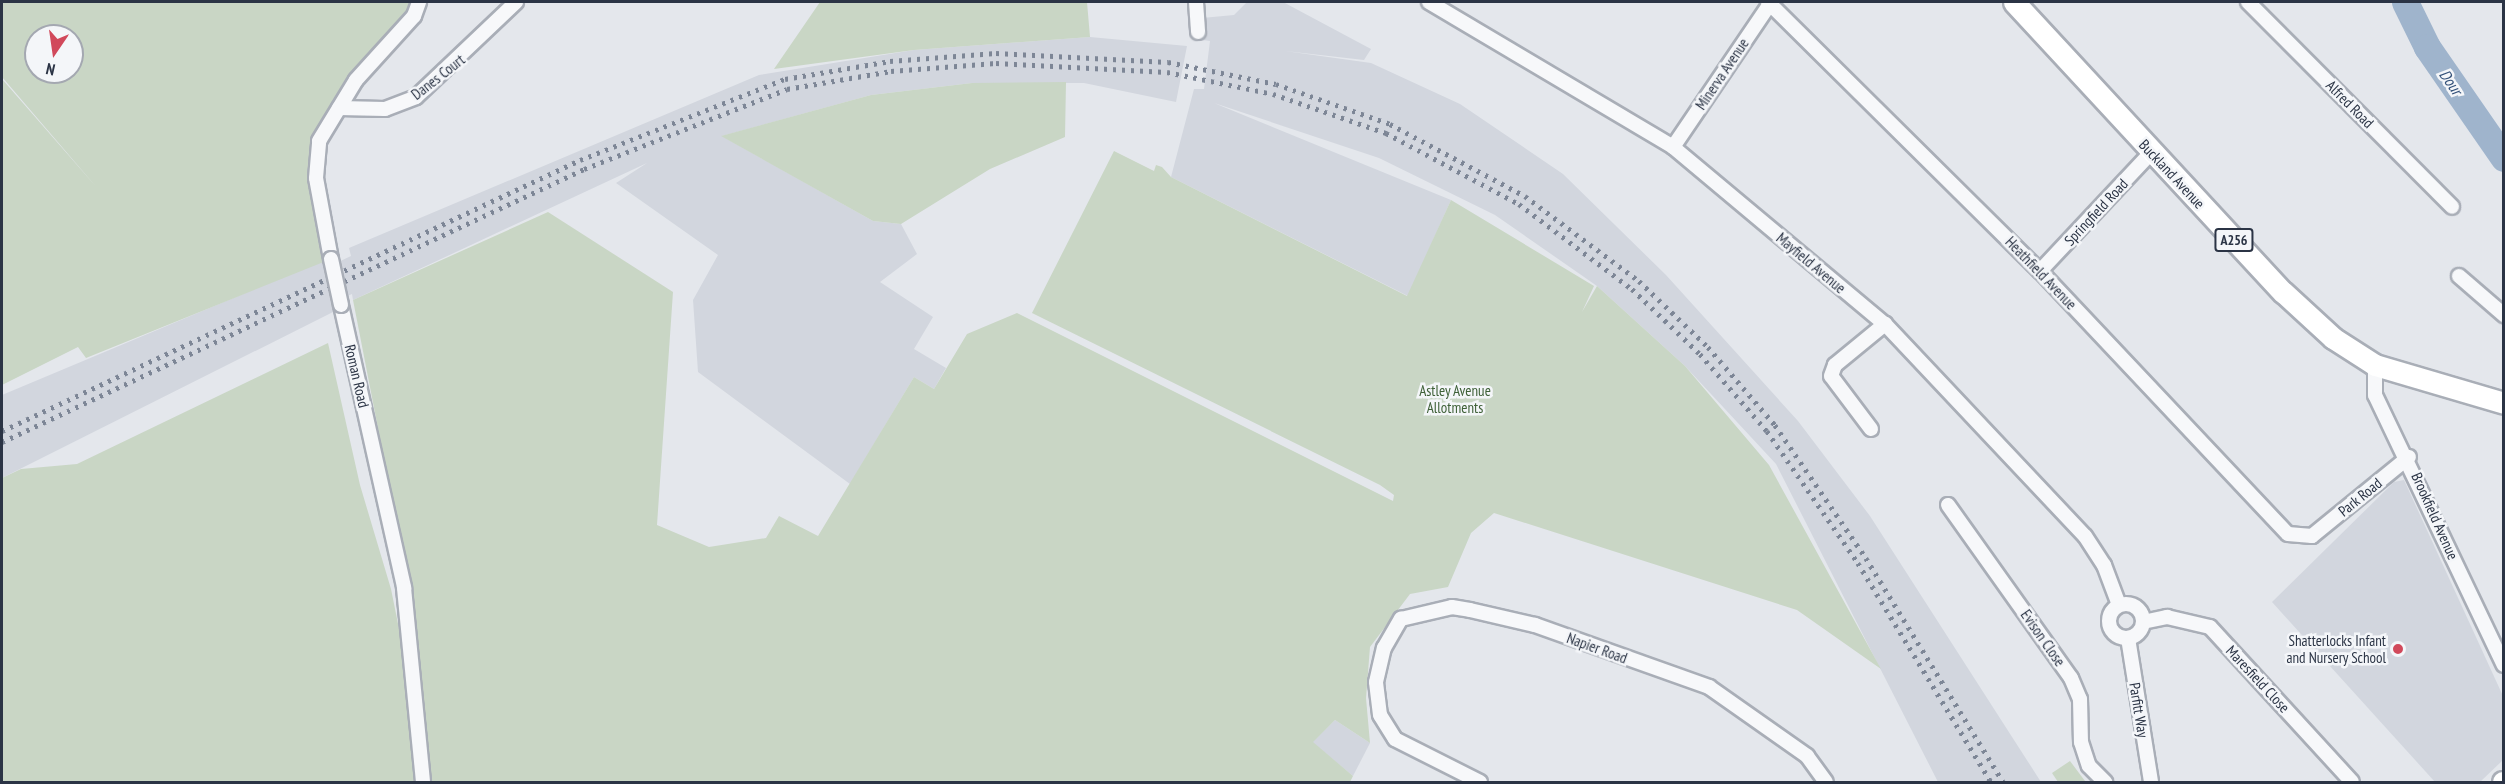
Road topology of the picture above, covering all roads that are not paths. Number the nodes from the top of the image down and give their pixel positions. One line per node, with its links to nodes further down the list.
1 (419, 2): 9 (street, Roman Road)
2 (516, 2): 9 (street, Danes Court)
3 (1196, 2): 8 (street)
4 (1429, 2): 10 (street, Mayfield Avenue)
5 (1770, 2): 10 (street, Minerva Avenue); 13 (street, Heathfield Avenue)
6 (2014, 2): 11 (main road, Buckland Avenue / A256)
7 (2248, 2): 12 (street, Alfred Road)
8 (1198, 32)
9 (339, 108): 28 (street, Roman Road, bridge)
10 (1673, 147): 16 (street, Mayfield Avenue)
11 (2151, 153): 13 (street, Springfield Road); 17 (main road, Buckland Avenue / A256)
12 (2452, 207)
13 (2040, 271): 22 (street, Heathfield Avenue)
14 (2460, 276): 15 (street)
15 (2504, 315)
16 (1885, 324): 19 (street); 23 (street, Mayfield Avenue)
17 (2375, 365): 18 (main road, Buckland Avenue / A256); 20 (street, Brookfield Avenue)
18 (2504, 403)
19 (1872, 429)
20 (2409, 457): 22 (street, Park Road); 26 (street, Brookfield Avenue)
21 (1948, 505): 31 (street, Evison Close)
22 (2312, 536)
23 (2119, 605): 24 (street); 25 (street)
24 (2143, 622): 25 (street); 32 (street, Maresfield Close)
25 (2128, 638): 27 (street, Parfitt Way)
26 (2504, 665)
27 (2150, 782)
28 (423, 783)
29 (1480, 783): 30 (street, Napier Road)
30 (1826, 783)
31 (2105, 783)
32 (2352, 783)

